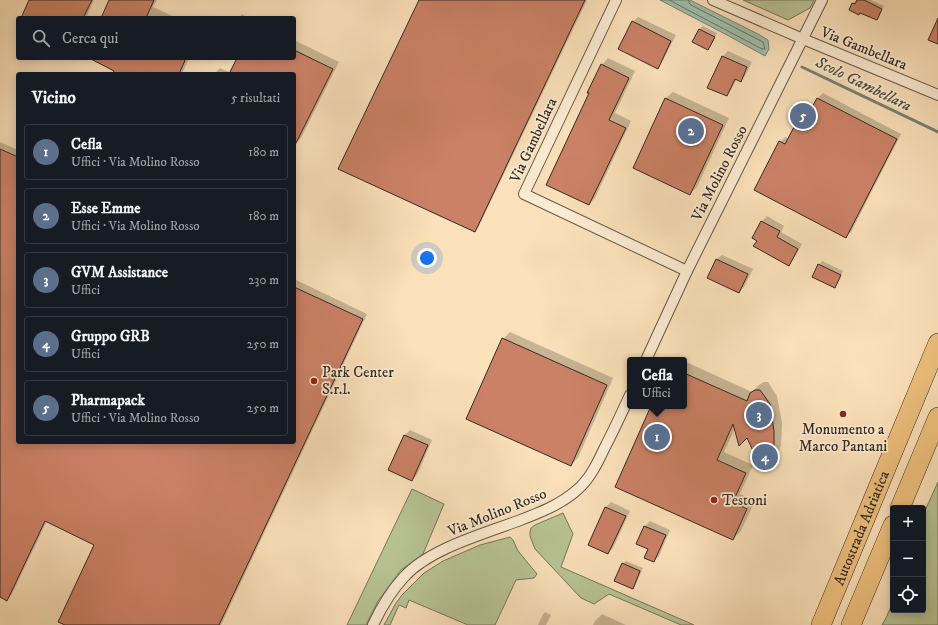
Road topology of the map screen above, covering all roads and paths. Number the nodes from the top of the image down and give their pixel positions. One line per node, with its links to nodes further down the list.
1 (616, 0): 6 (street, Via Gambellara)
2 (713, 0): 4 (street, Via Gambellara)
3 (822, 0): 4 (street, Via Molino Rosso)
4 (803, 39): 5 (street, Via Gambellara); 6 (street, Via Molino Rosso)
5 (938, 94)
6 (687, 271): 8 (street, Via Molino Rosso)
7 (938, 343): 14 (highway, Autostrada Adriatica)
8 (647, 357)
9 (627, 401): 13 (street, Via Molino Rosso)
10 (938, 417): 11 (highway, Autostrada Adriatica)
11 (901, 505)
12 (890, 532): 15 (highway, Autostrada Adriatica)
13 (373, 625)
14 (821, 625)
15 (852, 625)

